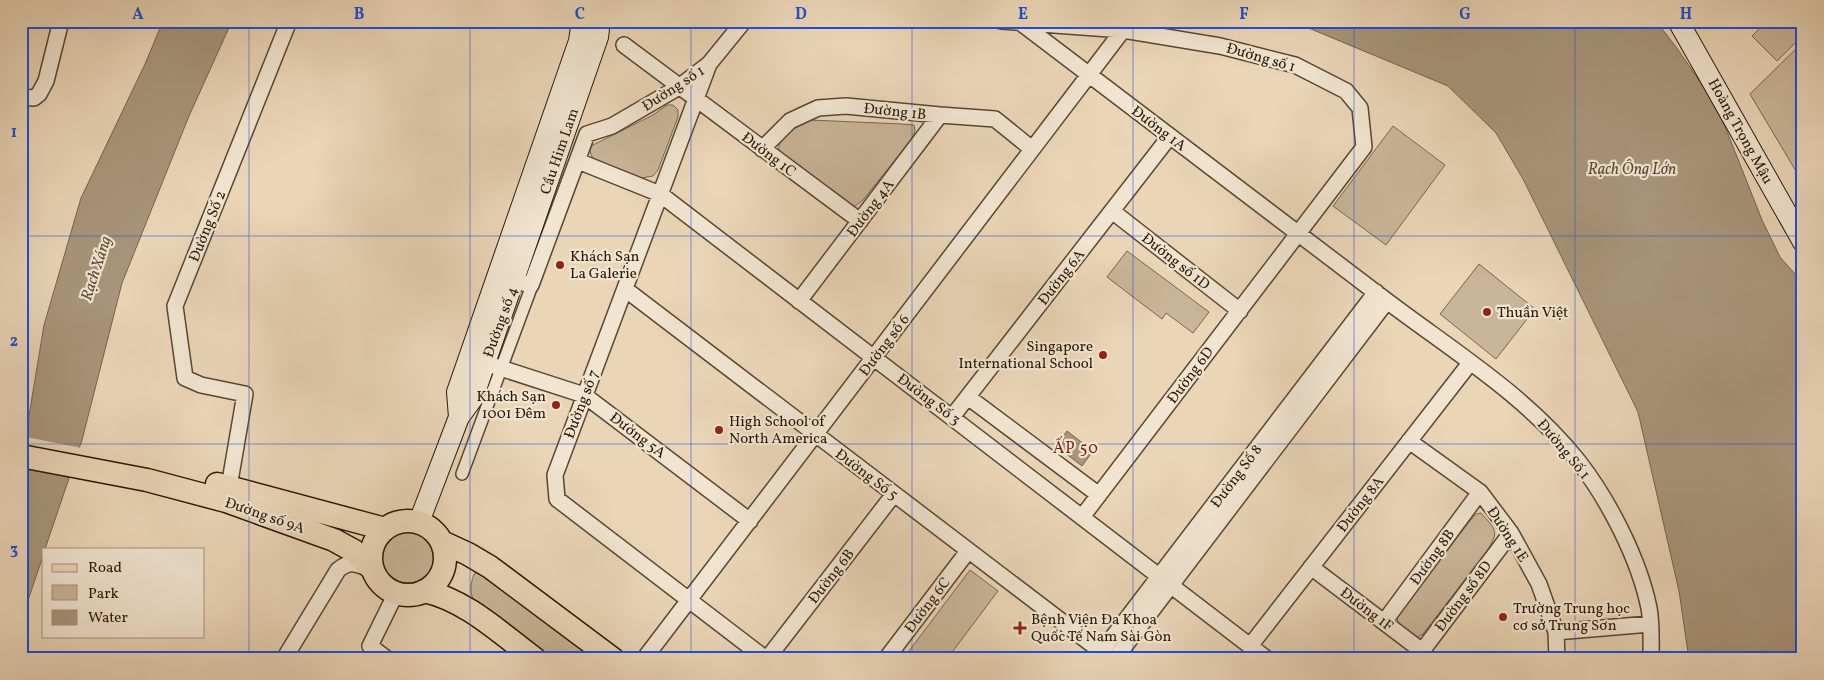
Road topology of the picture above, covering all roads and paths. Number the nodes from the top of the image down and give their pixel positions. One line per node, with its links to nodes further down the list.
1 (61, 21): 15 (street)
2 (289, 21): 48 (street, Đường Số 2)
3 (582, 21): 28 (main road, Cầu Him Lam)
4 (600, 21): 28 (main road, Cầu Him Lam)
5 (744, 21): 12 (street, Đường số 1)
6 (1001, 21): 9 (street, Đường số 1)
7 (1678, 21): 27 (main road, Hoàng Trọng Mậu)
8 (1692, 21): 24 (main road, Hoàng Trọng Mậu)
9 (1021, 22): 10 (street, Đường số 1); 13 (street, Đường 1A)
10 (1123, 30): 13 (street, Đường số 6); 26 (street, Đường số 1)
11 (624, 46): 14 (street, Đường 1C)
12 (710, 64): 14 (street, Đường số 1); 16 (street, Đường số 7)
13 (1089, 75): 18 (street, Đường 1A); 20 (street, Đường số 6)
14 (679, 87): 16 (street, Đường 1C); 21 (street, Đường số 1)
15 (21, 97)
16 (696, 99): 19 (street, Đường 1C); 22 (street, Đường số 7)
17 (940, 116): 19 (street, Đường 1B); 20 (street, Đường 1B); 25 (street, Đường 4A)
18 (1170, 136): 23 (street, Đường 6A); 26 (street, Đường 1A)
19 (762, 149): 25 (street, Đường 1C)
20 (1032, 149): 33 (street, Đường số 6)
21 (578, 161): 22 (street, Đường Số 3); 28 (street, Đường số 4); 35 (street)
22 (660, 194): 29 (street, Đường số 7); 31 (street, Đường Số 3)
23 (1112, 211): 32 (street, Đường số 1D); 37 (street, Đường 6A)
24 (1803, 214)
25 (860, 221): 31 (street, Đường 4A)
26 (1298, 234): 30 (street, Đường Số 1); 32 (street, Đường 6D)
27 (1803, 242)
28 (505, 278): 35 (main road, Đường số 4); 38 (main road, Đường số 4)
29 (624, 289): 36 (street, Đường số 7); 40 (street, Đường Số 5)
30 (1381, 296): 34 (street, Đường Số 1); 61 (street, Đường Số 8)
31 (799, 301): 33 (street, Đường Số 3)
32 (1240, 311): 51 (street, Đường 6D)
33 (874, 358): 39 (street, Đường Số 3); 40 (street, Đường số 6)
34 (1470, 363): 41 (street, Đường 8A); 66 (street, Đường Số 1)
35 (493, 366): 36 (street, Đường 5A); 38 (main road, Đường số 4); 47 (street)
36 (584, 395): 53 (street, Đường 5A); 64 (street, Đường số 7)
37 (968, 397): 39 (street, Đường 6A); 43 (street)
38 (459, 417): 54 (main road, Đường số 4)
39 (952, 417): 45 (street, Đường Số 3)
40 (816, 435): 50 (street, Đường Số 5); 53 (street, Đường số 6)
41 (1409, 441): 49 (street, Đường 1E); 59 (street, Đường 8A)
42 (21, 444): 46 (main road)
43 (1036, 448): 45 (street); 51 (street)
44 (21, 456): 46 (main road)
45 (1020, 469): 52 (street, Đường Số 3)
46 (148, 474): 48 (main road, Đường số 9A); 60 (main road, Đường số 9A)
47 (462, 474)
48 (229, 487): 55 (main road, Đường số 9A)
49 (1480, 492): 56 (street, Đường 1E); 65 (street, Đường 8B)
50 (894, 494): 58 (street, Đường Số 5); 76 (street, Đường 6B)
51 (1099, 495): 52 (street, Đường 6D)
52 (1082, 517): 61 (street, Đường Số 3)
53 (750, 521): 64 (street, Đường số 6)
54 (419, 522): 55 (main road); 57 (main road)
55 (385, 529): 60 (main road)
56 (1511, 534): 67 (street, Đường 1E); 69 (street, Đường số 8D)
57 (442, 542): 62 (main road); 74 (main road)
58 (968, 551): 70 (street, Đường Số 5); 77 (street, Đường 6C)
59 (1311, 567): 65 (street, Đường 1F); 68 (street, Đường 8A)
60 (373, 570): 63 (main road); 71 (street)
61 (1165, 580): 68 (street, Đường Số 3); 70 (street, Đường Số 8)
62 (424, 591): 63 (main road); 73 (main road)
63 (396, 592): 72 (street)
64 (688, 600): 75 (street, Đường số 6); 76 (street, Đường số 7)
65 (1384, 622): 69 (street, Đường 1F)
66 (1650, 624): 67 (street); 80 (street, Đường Số 1)
67 (1556, 632): 79 (street, Đường 1E)
68 (1250, 646): 78 (street, Đường Số 3)
69 (1419, 655)
70 (1106, 657)
71 (284, 659)
72 (387, 659)
73 (535, 659)
74 (613, 659)
75 (644, 659)
76 (767, 659)
77 (886, 659)
78 (1267, 659)
79 (1557, 659)
80 (1651, 659)

